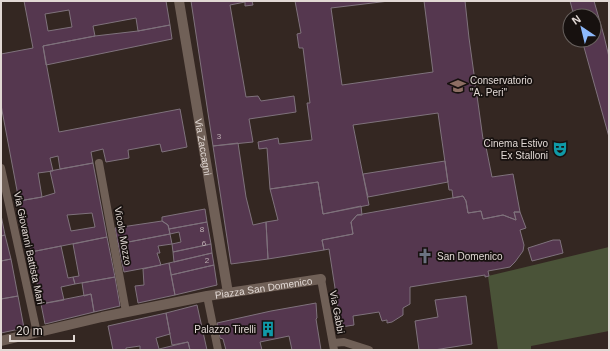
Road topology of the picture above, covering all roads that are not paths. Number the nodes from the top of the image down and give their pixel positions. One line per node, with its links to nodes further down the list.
1 (179, 1): 5 (street, Via Zaccagni)
2 (99, 163): 7 (lane, Vicolo Mozzo)
3 (1, 168): 8 (lane, Via Giovanni Battista Mari)
4 (321, 279): 5 (street, Piazza San Domenico); 10 (lane, Via Gabbi)
5 (228, 293): 6 (street, Piazza San Domenico)
6 (207, 296): 7 (street, Piazza San Domenico); 11 (lane)
7 (126, 312): 8 (street, Piazza San Domenico)
8 (37, 333): 9 (street, Piazza San Domenico)
9 (1, 341)
10 (334, 347): 12 (lane)
11 (218, 350)
12 (369, 350)

